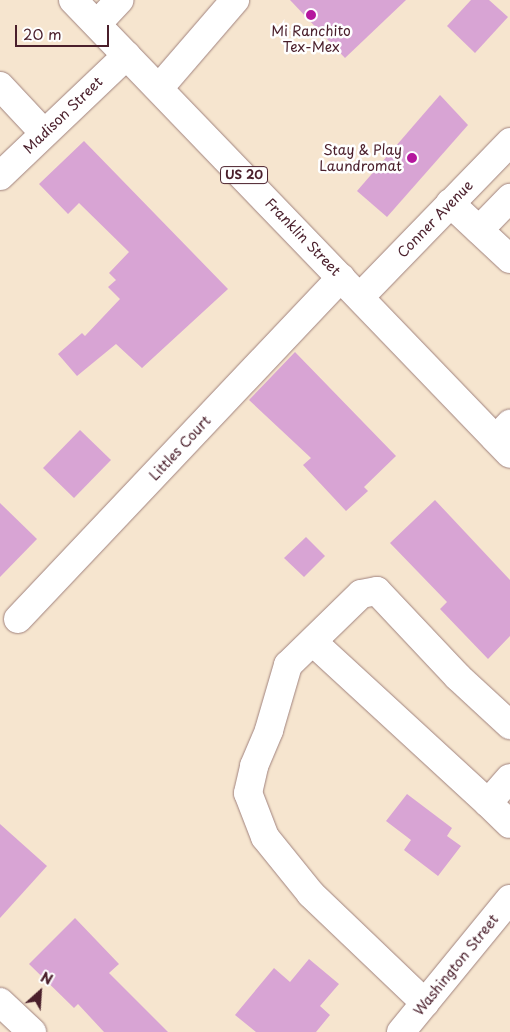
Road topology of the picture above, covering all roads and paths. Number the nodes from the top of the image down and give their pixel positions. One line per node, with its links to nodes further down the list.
1 (73, 0): 4 (street, Franklin Street / US 20)
2 (119, 0): 4 (street)
3 (235, 0): 7 (street)
4 (97, 24): 5 (street, Franklin Street / US 20)
5 (127, 55): 7 (street, Franklin Street / US 20); 8 (street, Madison Street)
6 (0, 86): 8 (street)
7 (160, 87): 15 (street, Franklin Street / US 20)
8 (44, 133): 10 (street, Madison Street)
9 (510, 142): 12 (street, Conner Avenue)
10 (0, 176)
11 (510, 198): 13 (street)
12 (450, 203): 13 (street); 16 (street, Conner Avenue)
13 (479, 230): 14 (street)
14 (510, 259)
15 (341, 277): 16 (street, Franklin Street / US 20); 18 (street, Littles Court)
16 (360, 297): 17 (street, Franklin Street / US 20)
17 (505, 439)
18 (18, 619)
19 (313, 642): 20 (street); 22 (street); 26 (street)
20 (510, 725)
21 (510, 778): 22 (street)
22 (488, 804): 23 (street)
23 (510, 824)
24 (510, 899): 26 (street, Washington Street)
25 (0, 1002): 27 (street)
26 (424, 1003): 28 (street, Washington Street)
27 (32, 1032)
28 (401, 1032)

